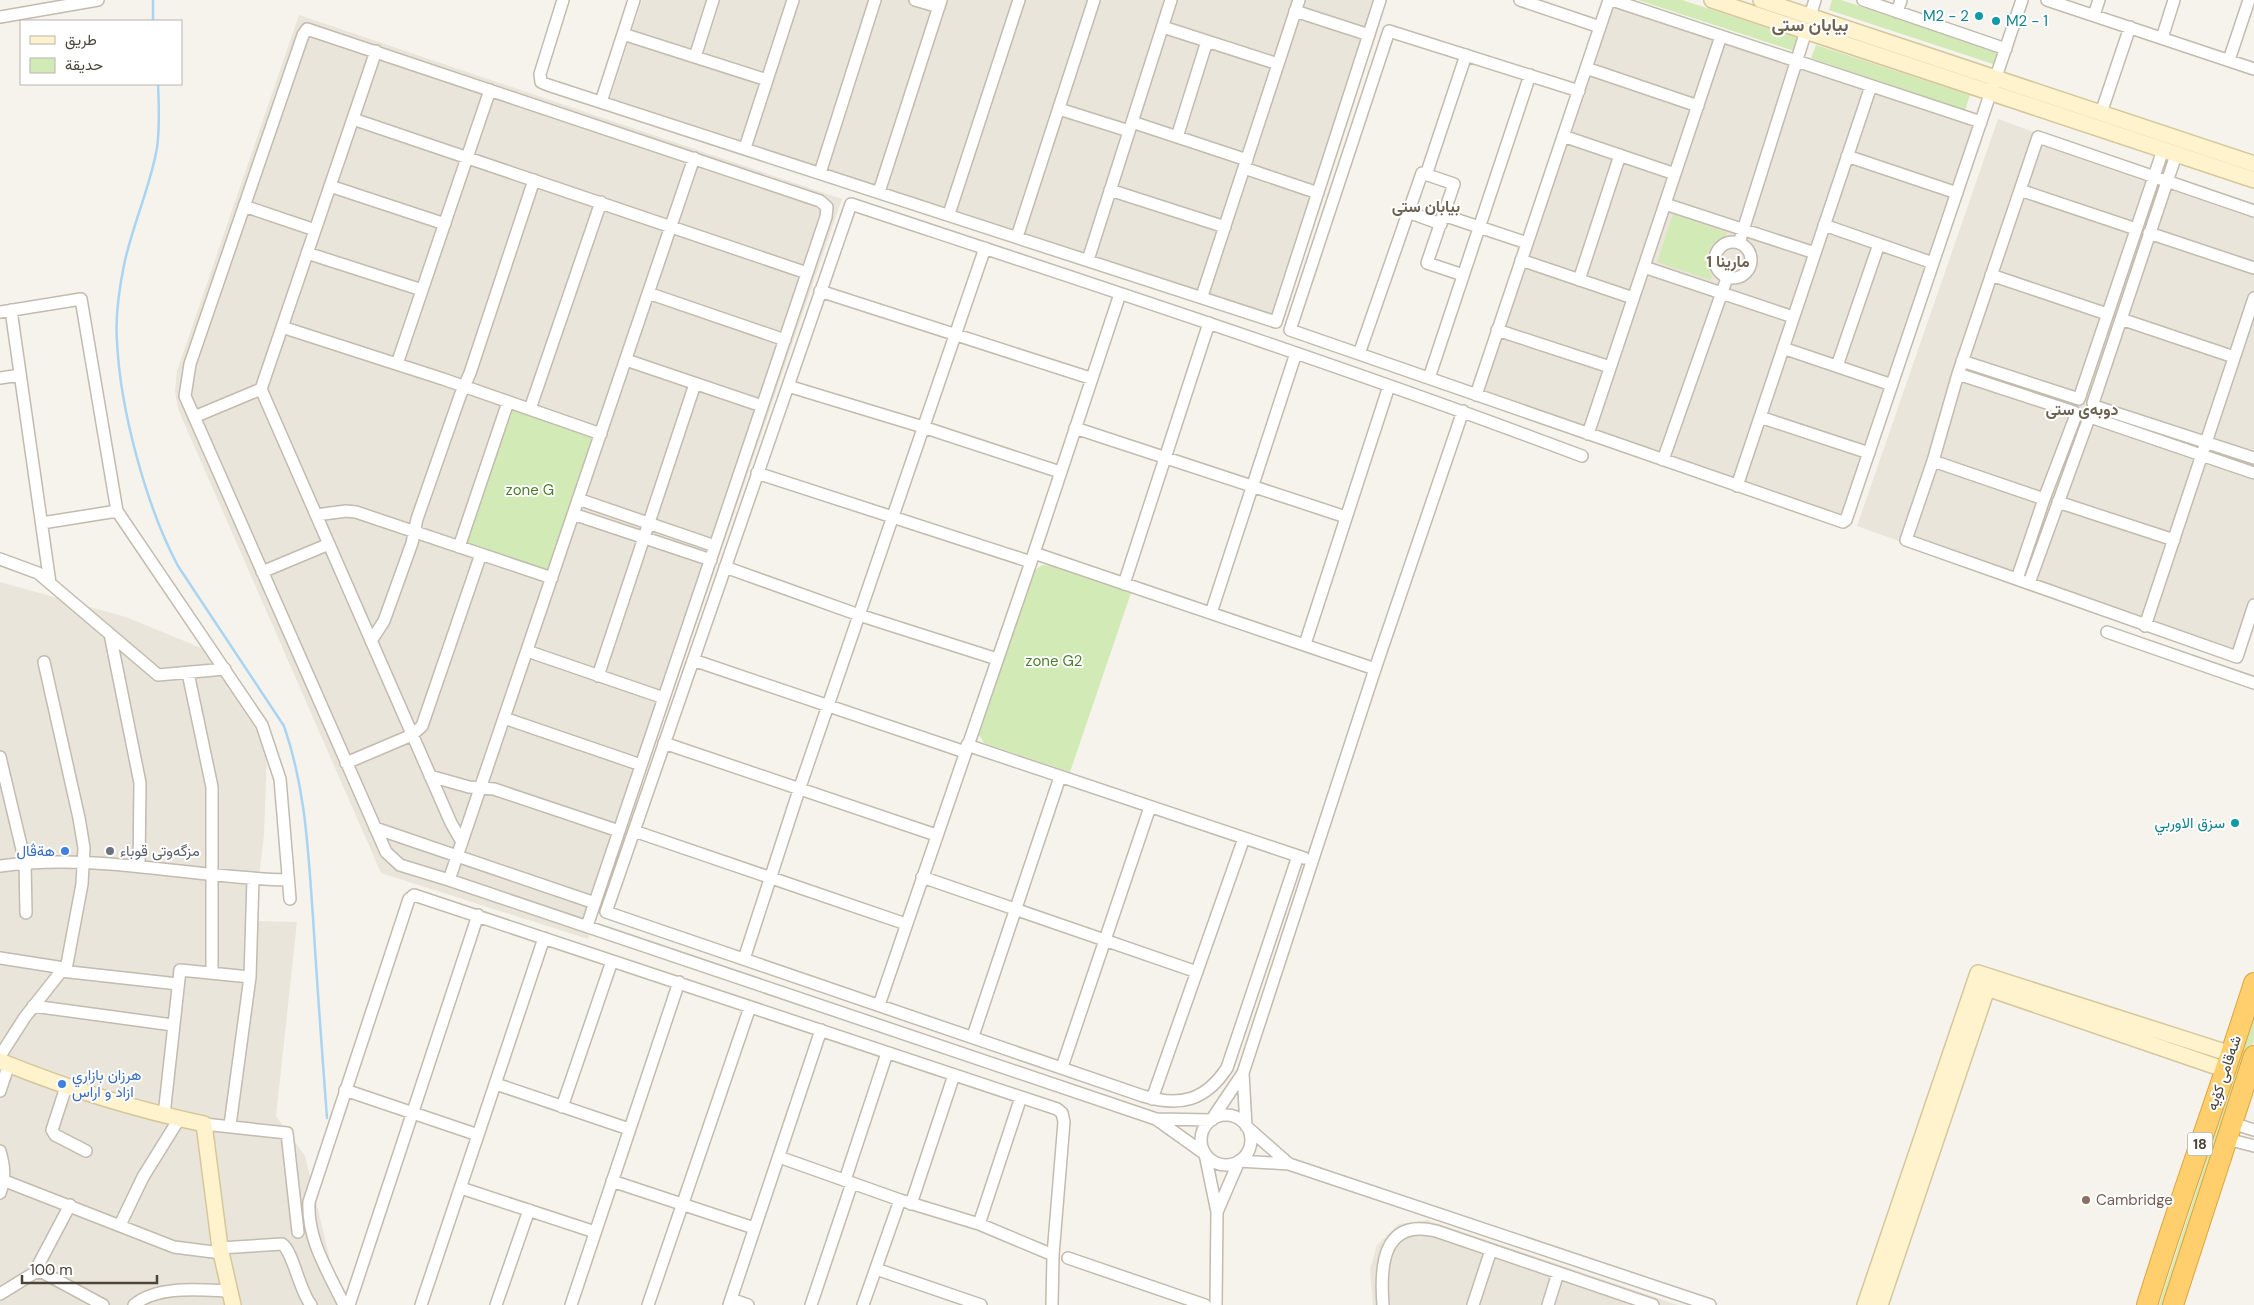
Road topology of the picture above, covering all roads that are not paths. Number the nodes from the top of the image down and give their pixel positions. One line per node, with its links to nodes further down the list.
1 (28, 0): 28 (street)
2 (98, 0): 28 (street)
3 (563, 0): 56 (street)
4 (634, 0): 36 (street)
5 (713, 0): 44 (street)
6 (792, 0): 51 (street)
7 (915, 0): 25 (street)
8 (1018, 0): 92 (street)
9 (1094, 0): 58 (street)
10 (1172, 0): 33 (street)
11 (1380, 0): 37 (street)
12 (1520, 0): 34 (street)
13 (1611, 0): 34 (street); 38 (street)
14 (1712, 0): 26 (street)
15 (1761, 0): 32 (street)
16 (1815, 0): 32 (street)
17 (1863, 0): 29 (street)
18 (1901, 0): 29 (street)
19 (2022, 0): 41 (street)
20 (2047, 0): 30 (street)
21 (2099, 0): 30 (street)
22 (2174, 0): 39 (street)
23 (2249, 0): 45 (street)
24 (872, 1): 74 (street)
25 (940, 4): 84 (street)
26 (1737, 4): 32 (street)
27 (1297, 6): 37 (street); 47 (street)
28 (30, 12): 31 (street)
29 (1897, 12): 41 (street)
30 (2094, 15): 35 (street)
31 (0, 17)
32 (1808, 24): 46 (street); 52 (street)
33 (1163, 27): 40 (street); 62 (street)
34 (1600, 27): 48 (street)
35 (2130, 27): 39 (street); 59 (street)
36 (623, 34): 44 (street); 56 (street)
37 (1369, 35): 85 (street)
38 (1721, 36): 46 (street); 57 (street)
39 (2162, 38): 45 (street)
40 (1207, 41): 47 (street); 64 (street)
41 (2006, 49): 52 (street)
42 (376, 51): 54 (street); 60 (street); 89 (street)
43 (1466, 56): 50 (street); 76 (street); 141 (street)
44 (695, 57): 51 (street)
45 (2229, 60): 49 (street)
46 (1796, 61): 53 (street); 101 (street)
47 (1278, 64): 72 (street)
48 (1586, 68): 55 (street); 57 (street)
49 (2254, 69)
50 (1530, 76): 55 (street); 98 (street)
51 (767, 80): 66 (street)
52 (1994, 85): 59 (street); 61 (street); 63 (street)
53 (1871, 86): 61 (street); 69 (street)
54 (490, 90): 70 (street); 71 (street)
55 (1578, 90): 65 (street)
56 (601, 102): 66 (street)
57 (1698, 106): 75 (street)
58 (1059, 109): 62 (street); 103 (street)
59 (2108, 115): 63 (street); 73 (street)
60 (353, 118): 70 (street); 81 (street)
61 (1981, 122): 86 (street)
62 (1131, 126): 64 (street); 82 (street)
63 (2110, 133): 67 (street)
64 (1177, 136): 72 (street)
65 (1563, 136): 68 (street); 104 (street)
66 (745, 148): 74 (street)
67 (2170, 153): 77 (street); 79 (street); 80 (street)
68 (1620, 155): 75 (street); 121 (street)
69 (1847, 156): 86 (street); 95 (street)
70 (467, 157): 78 (street); 94 (street)
71 (694, 158): 96 (street); 117 (street)
72 (1246, 164): 85 (street); 97 (street)
73 (2254, 164)
74 (820, 172): 84 (street)
75 (1675, 174): 88 (street)
76 (1426, 175): 91 (street); 93 (street)
77 (2153, 178): 80 (street); 83 (street); 99 (street)
78 (534, 180): 87 (street); 155 (street)
79 (2254, 180)
80 (2167, 182): 90 (street); 102 (street)
81 (330, 186): 94 (street); 100 (street)
82 (1110, 190): 97 (street); 111 (street)
83 (2020, 190): 99 (street); 119 (street)
84 (879, 192): 92 (street)
85 (1318, 193): 127 (street)
86 (1957, 193): 114 (street)
87 (601, 202): 96 (street); 164 (street)
88 (1665, 204): 101 (street); 115 (street)
89 (244, 206): 100 (street); 167 (street)
90 (2254, 211)
91 (1408, 212): 93 (street); 141 (street)
92 (949, 214): 103 (street)
93 (1442, 219): 98 (street); 118 (street)
94 (445, 224): 122 (street)
95 (1824, 225): 106 (street); 109 (street)
96 (671, 226): 117 (street); 125 (street)
97 (1225, 227): 127 (street)
98 (1480, 227): 104 (street); 118 (street)
99 (2136, 229): 110 (street)
100 (315, 230): 108 (street)
101 (1742, 230): 105 (street); 109 (street)
102 (2149, 233): 113 (street); 116 (street)
103 (1017, 237): 111 (street)
104 (1527, 243): 112 (street)
105 (1738, 243): 120 (street); 120 (street)
106 (1879, 244): 114 (street); 146 (street)
107 (985, 248): 123 (street); 126 (street); 137 (street)
108 (307, 253): 122 (street); 135 (street)
109 (1815, 253): 132 (street)
110 (2126, 256): 113 (street); 131 (street)
111 (1088, 260): 127 (street)
112 (1521, 260): 121 (street); 136 (street)
113 (2140, 260): 133 (street)
114 (1933, 263): 154 (street)
115 (1644, 267): 124 (street); 128 (street)
116 (2254, 268)
117 (808, 273): 138 (street)
118 (1463, 275): 152 (street)
119 (1991, 275): 131 (street); 144 (street)
120 (1727, 278): 124 (street)
121 (1579, 280): 128 (street)
122 (422, 290): 145 (street)
123 (820, 291): 137 (street); 156 (street)
124 (1722, 293): 132 (street); 180 (street)
125 (648, 294): 138 (street); 143 (street)
126 (1120, 294): 134 (street); 151 (street)
127 (1202, 296)
128 (1633, 298): 147 (street)
129 (2254, 298): 142 (street)
130 (6, 311): 149 (street); 190 (street)
131 (2106, 314): 160 (street)
132 (1793, 317): 139 (street)
133 (2120, 319): 142 (street); 162 (street)
134 (1209, 323): 140 (street); 178 (street)
135 (282, 327): 145 (street); 158 (street)
136 (1498, 330): 147 (street); 159 (street)
137 (954, 335): 151 (street); 170 (street)
138 (785, 340): 163 (street)
139 (1783, 348): 146 (street); 168 (street)
140 (1296, 353): 157 (street); 185 (street)
141 (1359, 354): 152 (street)
142 (2234, 357): 174 (street)
143 (626, 360): 153 (street); 172 (street)
144 (1962, 361): 148 (street); 160 (street)
145 (398, 364): 155 (street)
146 (1837, 366): 154 (street)
147 (1610, 367): 173 (street)
148 (1958, 374): 166 (street); 181 (street)
149 (20, 375): 150 (street); 195 (street)
150 (0, 378)
151 (1090, 378): 171 (street)
152 (1429, 378): 159 (street)
153 (695, 384): 163 (street); 196 (street)
154 (1892, 385): 175 (street)
155 (464, 386): 161 (street); 197 (street)
156 (788, 386): 170 (street); 183 (street)
157 (1389, 386): 165 (street); 194 (street)
158 (261, 389): 167 (street); 192 (street)
159 (1476, 395): 173 (street)
160 (2079, 399): 162 (street); 166 (street)
161 (508, 402): 164 (street); 202 (street)
162 (2094, 404): 169 (street); 174 (street)
163 (762, 406): 201 (street)
164 (530, 409): 172 (street)
165 (1463, 411): 176 (street); 227 (street)
166 (2075, 414): 169 (street); 188 (street)
167 (194, 417): 208 (street)
168 (1760, 417): 175 (street); 186 (street)
169 (2089, 418): 177 (street); 189 (street)
170 (923, 427): 182 (street); 193 (street)
171 (1075, 428): 178 (street); 182 (street)
172 (601, 434): 187 (street)
173 (1588, 434): 180 (street)
174 (2206, 443): 177 (street); 179 (street)
175 (1869, 453): 186 (street)
176 (1582, 456)
177 (2201, 456): 184 (street); 199 (street)
178 (1165, 457): 185 (street); 213 (street)
179 (2254, 458)
180 (1663, 460): 186 (street)
181 (1933, 461): 188 (street); 210 (street)
182 (1060, 472): 204 (street)
183 (757, 473): 193 (street); 207 (street)
184 (2254, 474)
185 (1253, 486): 194 (street); 215 (street)
186 (1737, 486)
187 (578, 499): 191 (street); 196 (street)
188 (2044, 499): 210 (street)
189 (2058, 502): 199 (street); 212 (street)
190 (116, 511): 195 (street); 226 (street)
191 (574, 514): 198 (street); 209 (street)
192 (316, 515): 197 (street); 200 (street)
193 (893, 517): 204 (street); 216 (street)
194 (1346, 517): 221 (street)
195 (42, 523): 211 (street)
196 (649, 523): 198 (street); 201 (street)
197 (414, 532): 202 (street); 220 (street)
198 (644, 537): 206 (street); 229 (street)
199 (2174, 540): 217 (street)
200 (328, 544): 208 (street); 220 (street)
201 (715, 546): 206 (street)
202 (459, 547): 203 (street)
203 (481, 554): 209 (street); 234 (street)
204 (1032, 557): 213 (street); 224 (street)
205 (0, 559): 211 (street)
206 (711, 560): 231 (street)
207 (725, 567): 216 (street); 223 (street)
208 (262, 572): 238 (street)
209 (552, 578): 222 (street)
210 (2017, 579): 212 (street)
211 (50, 583): 219 (street)
212 (2029, 583): 217 (street)
213 (1124, 584): 215 (street)
214 (2254, 605): 217 (street)
215 (1211, 613): 221 (street)
216 (859, 615): 224 (street); 232 (street)
217 (2145, 626)
218 (2107, 632): 230 (street)
219 (110, 634): 228 (street); 257 (street)
220 (371, 641): 234 (street)
221 (1305, 644): 227 (street)
222 (527, 651): 229 (street); 233 (street)
223 (693, 660): 232 (street); 235 (street)
224 (997, 660): 236 (street)
225 (44, 662): 255 (street)
226 (225, 669): 228 (street); 262 (street)
227 (1375, 669): 253 (street)
228 (188, 672): 258 (street)
229 (598, 676): 231 (street)
230 (2254, 683)
231 (664, 698): 239 (street)
232 (828, 707): 236 (street); 243 (street)
233 (504, 718): 239 (street); 242 (street)
234 (412, 734): 238 (street); 240 (street)
235 (664, 743): 243 (street); 246 (street)
236 (966, 748): 241 (street); 248 (street)
237 (0, 757): 254 (street)
238 (346, 763): 245 (street)
239 (641, 765): 247 (street)
240 (430, 776): 242 (street); 250 (street)
241 (1060, 776): 244 (street); 266 (street)
242 (480, 788): 247 (street); 250 (street)
243 (799, 790): 248 (street); 259 (street)
244 (1150, 807): 249 (street); 272 (street)
245 (375, 828): 252 (street); 263 (street)
246 (634, 831): 259 (street); 274 (street)
247 (619, 832): 265 (street)
248 (936, 835): 260 (street)
249 (1244, 838): 251 (street); 278 (street)
250 (462, 842): 252 (street)
251 (1298, 856): 253 (street); 302 (street)
252 (457, 857): 263 (street); 265 (street)
253 (1312, 861): 295 (street)
254 (25, 862): 255 (street); 256 (street); 267 (street)
255 (84, 862): 257 (street); 276 (street)
256 (0, 866)
257 (139, 866): 258 (street)
258 (213, 875): 261 (street); 277 (street)
259 (770, 877): 269 (street); 274 (street)
260 (922, 877): 266 (street); 269 (street)
261 (253, 879): 262 (street); 279 (street)
262 (288, 880): 264 (street)
263 (449, 880): 270 (street)
264 (290, 899)
265 (594, 903): 270 (street)
266 (1016, 910): 272 (street); 289 (street)
267 (26, 912)
268 (478, 915): 271 (street); 299 (street); 304 (street)
269 (906, 924): 284 (street)
270 (587, 926): 306 (street)
271 (544, 938): 275 (street); 297 (street)
272 (1105, 941): 278 (street); 294 (street)
273 (0, 958): 276 (street)
274 (744, 959): 284 (street)
275 (612, 961): 280 (street); 303 (street)
276 (62, 970): 283 (street); 285 (street)
277 (212, 972): 279 (street); 283 (street)
278 (1197, 972): 302 (street)
279 (250, 977): 309 (street)
280 (679, 982): 286 (street); 311 (street)
281 (1984, 983): 293 (street); 369 (street); 370 (street)
282 (2254, 983): 293 (highway, شەقامی کۆیە / 18)
283 (178, 984): 287 (street)
284 (879, 1005): 289 (street)
285 (33, 1006): 287 (street); 292 (street)
286 (750, 1007): 288 (street); 328 (street)
287 (173, 1025): 305 (street)
288 (821, 1030): 290 (street); 319 (street)
289 (973, 1036): 294 (street)
290 (887, 1053): 296 (street); 324 (street)
291 (2254, 1056): 313 (highway, شەقامی کۆیە / 18)
292 (3, 1060): 298 (street); 300 (street)
293 (2229, 1062): 371 (highway, شەقامی کۆیە / 18)
294 (1062, 1067): 302 (street)
295 (1243, 1073): 307 (street); 310 (street)
296 (954, 1075): 301 (street); 327 (street)
297 (496, 1084): 303 (street); 314 (street)
298 (66, 1086): 305 (street); 316 (street)
299 (345, 1090): 304 (street); 351 (street)
300 (0, 1091)
301 (1020, 1097): 332 (street); 339 (street)
302 (1152, 1098)
303 (562, 1107): 311 (street)
304 (414, 1113): 314 (street); 352 (street)
305 (172, 1117): 308 (street); 333 (street)
306 (1156, 1119): 307 (street); 318 (street)
307 (1212, 1120): 310 (street); 318 (street)
308 (204, 1124): 309 (street); 338 (street)
309 (230, 1125): 335 (street)
310 (1246, 1126): 320 (street); 321 (street)
311 (629, 1128): 323 (street)
312 (2254, 1130): 313 (street)
313 (2230, 1131): 315 (street); 372 (highway, شەقامی کۆیە / 18)
314 (478, 1135): 325 (street)
315 (2254, 1146)
316 (86, 1151)
317 (0, 1154): 322 (street)
318 (1205, 1154): 320 (street); 331 (street)
319 (779, 1157): 324 (street); 334 (street)
320 (1239, 1161): 321 (street); 331 (street)
321 (1289, 1164): 368 (street)
322 (5, 1181): 326 (street); 329 (street)
323 (612, 1181): 328 (street); 336 (street)
324 (849, 1181): 327 (street); 358 (street)
325 (461, 1188): 330 (street); 353 (street)
326 (0, 1193)
327 (905, 1202): 332 (street); 341 (street)
328 (682, 1203): 334 (street); 356 (street)
329 (70, 1205): 333 (street); 342 (street)
330 (529, 1210): 336 (street); 354 (street)
331 (1217, 1212): 363 (street)
332 (979, 1224): 339 (street)
333 (120, 1225): 338 (street)
334 (754, 1228): 347 (street)
335 (298, 1232)
336 (595, 1232): 355 (street)
337 (1491, 1250): 343 (street); 364 (street); 365 (street)
338 (220, 1251): 345 (street); 350 (street)
339 (1053, 1255): 361 (street)
340 (1068, 1258): 362 (street)
341 (876, 1269): 359 (street); 360 (street)
342 (34, 1273): 344 (street); 348 (street)
343 (1558, 1273): 346 (street); 366 (street)
344 (0, 1294)
345 (231, 1298): 349 (street)
346 (1624, 1300): 367 (street)
347 (730, 1302): 357 (street)
348 (103, 1305)
349 (134, 1305)
350 (311, 1305)
351 (344, 1305)
352 (349, 1305)
353 (421, 1305)
354 (496, 1305)
355 (571, 1305)
356 (648, 1305)
357 (748, 1305)
358 (812, 1305)
359 (863, 1305)
360 (982, 1305)
361 (1052, 1305)
362 (1205, 1305)
363 (1216, 1305)
364 (1383, 1305)
365 (1473, 1305)
366 (1548, 1305)
367 (1654, 1305)
368 (1710, 1305)
369 (1865, 1305)
370 (1880, 1305)
371 (2147, 1305)
372 (2173, 1305)

